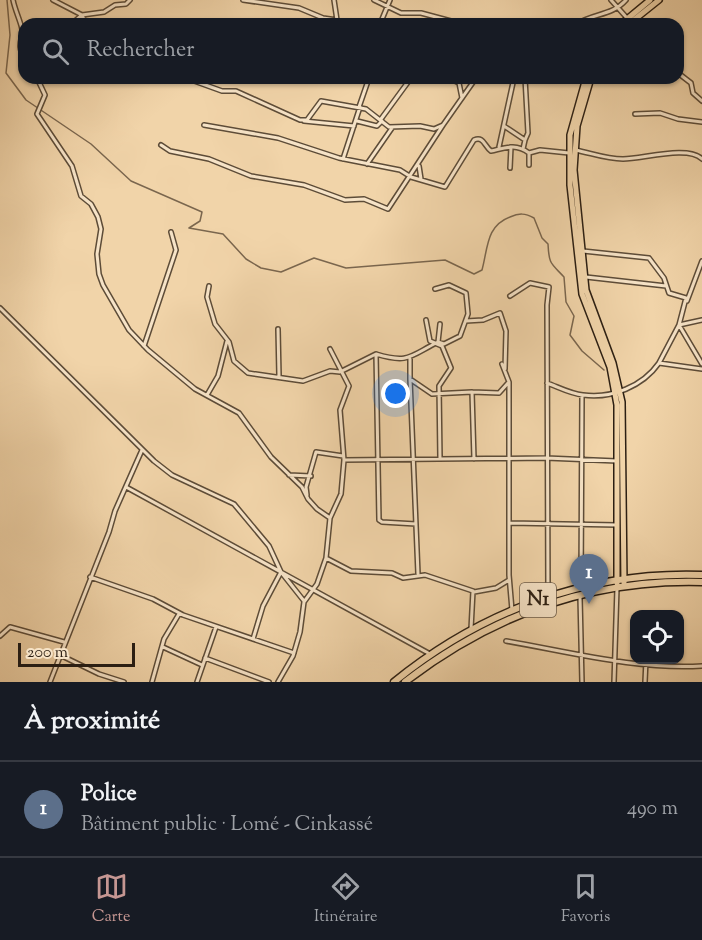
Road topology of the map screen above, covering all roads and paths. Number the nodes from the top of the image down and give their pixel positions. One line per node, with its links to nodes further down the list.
1 (13, 0): 27 (street)
2 (53, 0): 16 (street)
3 (130, 0): 16 (street)
4 (243, 0): 13 (street)
5 (291, 0): 13 (street)
6 (334, 0): 20 (street)
7 (374, 0): 14 (street)
8 (390, 0): 14 (street)
9 (611, 0): 15 (street)
10 (625, 0): 15 (street)
11 (650, 0): 25 (main road)
12 (659, 0): 26 (main road)
13 (285, 6): 19 (street)
14 (387, 7): 21 (street); 22 (street)
15 (617, 9): 23 (street); 24 (street)
16 (82, 15): 17 (street); 18 (street)
17 (78, 18)
18 (83, 18)
19 (330, 18)
20 (337, 18)
21 (382, 18)
22 (446, 18)
23 (585, 18)
24 (625, 18)
25 (632, 18)
26 (634, 18)
27 (18, 21)
28 (684, 78): 40 (street)
29 (40, 84): 84 (street)
30 (203, 84): 44 (street)
31 (367, 84): 41 (street)
32 (407, 84): 43 (street)
33 (459, 84): 39 (street)
34 (472, 84): 39 (street)
35 (513, 84): 49 (street)
36 (523, 84): 52 (street)
37 (584, 84): 57 (main road)
38 (589, 84): 57 (main road)
39 (463, 100): 48 (street)
40 (702, 101)
41 (360, 107): 43 (street); 44 (street); 45 (street)
42 (635, 114): 46 (street)
43 (381, 120): 45 (street); 51 (street)
44 (304, 121): 50 (street)
45 (357, 121): 50 (street)
46 (702, 122)
47 (204, 125): 59 (street)
48 (443, 125): 51 (street); 62 (street)
49 (504, 125): 52 (street); 54 (street)
50 (354, 126): 59 (street)
51 (392, 128): 61 (street)
52 (525, 140): 56 (street)
53 (160, 145): 65 (street)
54 (499, 147): 55 (street); 66 (street)
55 (511, 147): 56 (street); 64 (street)
56 (523, 149): 58 (street)
57 (572, 152): 58 (street); 60 (street); 68 (main road); 99 (main road)
58 (529, 153): 63 (street)
59 (343, 159): 61 (street)
60 (702, 159)
61 (367, 164): 65 (street)
62 (419, 164): 65 (street); 66 (street)
63 (530, 165)
64 (510, 168)
65 (411, 177): 66 (street)
66 (421, 179)
67 (171, 232): 84 (street)
68 (581, 251): 70 (main road); 72 (street)
69 (702, 261): 80 (street)
70 (584, 277): 72 (street); 99 (main road)
71 (208, 286): 82 (street)
72 (666, 286): 80 (street)
73 (435, 289): 78 (street)
74 (510, 296): 97 (street)
75 (0, 308): 103 (street)
76 (426, 320): 83 (street)
77 (702, 320): 80 (street)
78 (466, 321): 83 (street); 91 (street)
79 (440, 324): 83 (street)
80 (679, 325): 88 (street); 90 (street)
81 (278, 328): 94 (street)
82 (227, 340): 94 (street); 101 (street)
83 (438, 342): 87 (street); 100 (street)
84 (144, 346): 101 (street)
85 (330, 349): 93 (street)
86 (376, 354): 87 (street); 93 (street); 109 (street)
87 (410, 359): 95 (street)
88 (659, 363): 92 (street); 99 (street)
89 (502, 364): 91 (street)
90 (702, 364)
91 (505, 369): 96 (street)
92 (702, 369)
93 (342, 374): 94 (street); 104 (street)
94 (279, 376)
95 (410, 379): 100 (street); 106 (street)
96 (509, 382): 98 (street); 110 (street)
97 (546, 383): 102 (street); 105 (street)
98 (472, 392): 100 (street); 108 (street)
99 (618, 392): 102 (street); 112 (main road); 129 (main road)
100 (438, 394): 107 (street)
101 (207, 395): 113 (street)
102 (582, 395): 111 (street)
103 (142, 450): 115 (street); 124 (street)
104 (344, 458): 109 (street); 114 (street); 117 (street)
105 (546, 458): 110 (street); 111 (street); 120 (street)
106 (413, 459): 107 (street); 109 (street); 118 (street)
107 (440, 459): 108 (street)
108 (474, 459): 110 (street)
109 (377, 460): 118 (street)
110 (510, 460): 119 (street)
111 (582, 460): 112 (street); 121 (street)
112 (619, 461): 122 (main road)
113 (289, 475): 114 (street); 116 (street)
114 (311, 477): 116 (street)
115 (126, 487): 124 (street); 127 (street)
116 (308, 499): 117 (street)
117 (330, 518): 123 (street)
118 (416, 524): 125 (street)
119 (510, 524): 120 (street); 128 (street)
120 (546, 524): 121 (street); 134 (street)
121 (581, 525): 122 (street); 132 (street)
122 (619, 525): 129 (main road)
123 (326, 558): 125 (street); 131 (street)
124 (281, 571): 131 (street); 135 (street); 141 (street)
125 (418, 574): 133 (street)
126 (702, 575): 129 (highway, N1)
127 (90, 578): 138 (street); 143 (street)
128 (509, 580): 133 (street); 136 (street)
129 (621, 582): 130 (highway, N1); 132 (highway, N1); 150 (street)
130 (702, 582)
131 (313, 589): 135 (street); 146 (street)
132 (580, 590): 134 (highway, N1); 147 (street); 163 (highway, N1)
133 (474, 592): 139 (street)
134 (548, 596): 136 (highway, N1)
135 (304, 601): 145 (street)
136 (512, 610): 139 (highway, N1)
137 (179, 614): 144 (street)
138 (216, 627): 141 (street); 149 (street)
139 (471, 629): 146 (highway, N1)
140 (0, 636): 143 (street)
141 (252, 639): 145 (street)
142 (506, 641): 147 (street)
143 (64, 642): 148 (street)
144 (163, 647): 154 (street); 158 (street)
145 (294, 652): 161 (street)
146 (430, 654): 162 (highway, N1)
147 (582, 654): 150 (street); 164 (street)
148 (60, 655): 156 (street); 157 (street)
149 (205, 658): 154 (street); 160 (street)
150 (614, 660): 151 (street); 165 (street)
151 (630, 660)
152 (646, 664): 166 (street)
153 (680, 664): 155 (street)
154 (203, 665): 159 (street)
155 (702, 666)
156 (50, 682)
157 (124, 682)
158 (152, 682)
159 (196, 682)
160 (269, 682)
161 (278, 682)
162 (394, 682)
163 (405, 682)
164 (582, 682)
165 (614, 682)
166 (645, 682)

